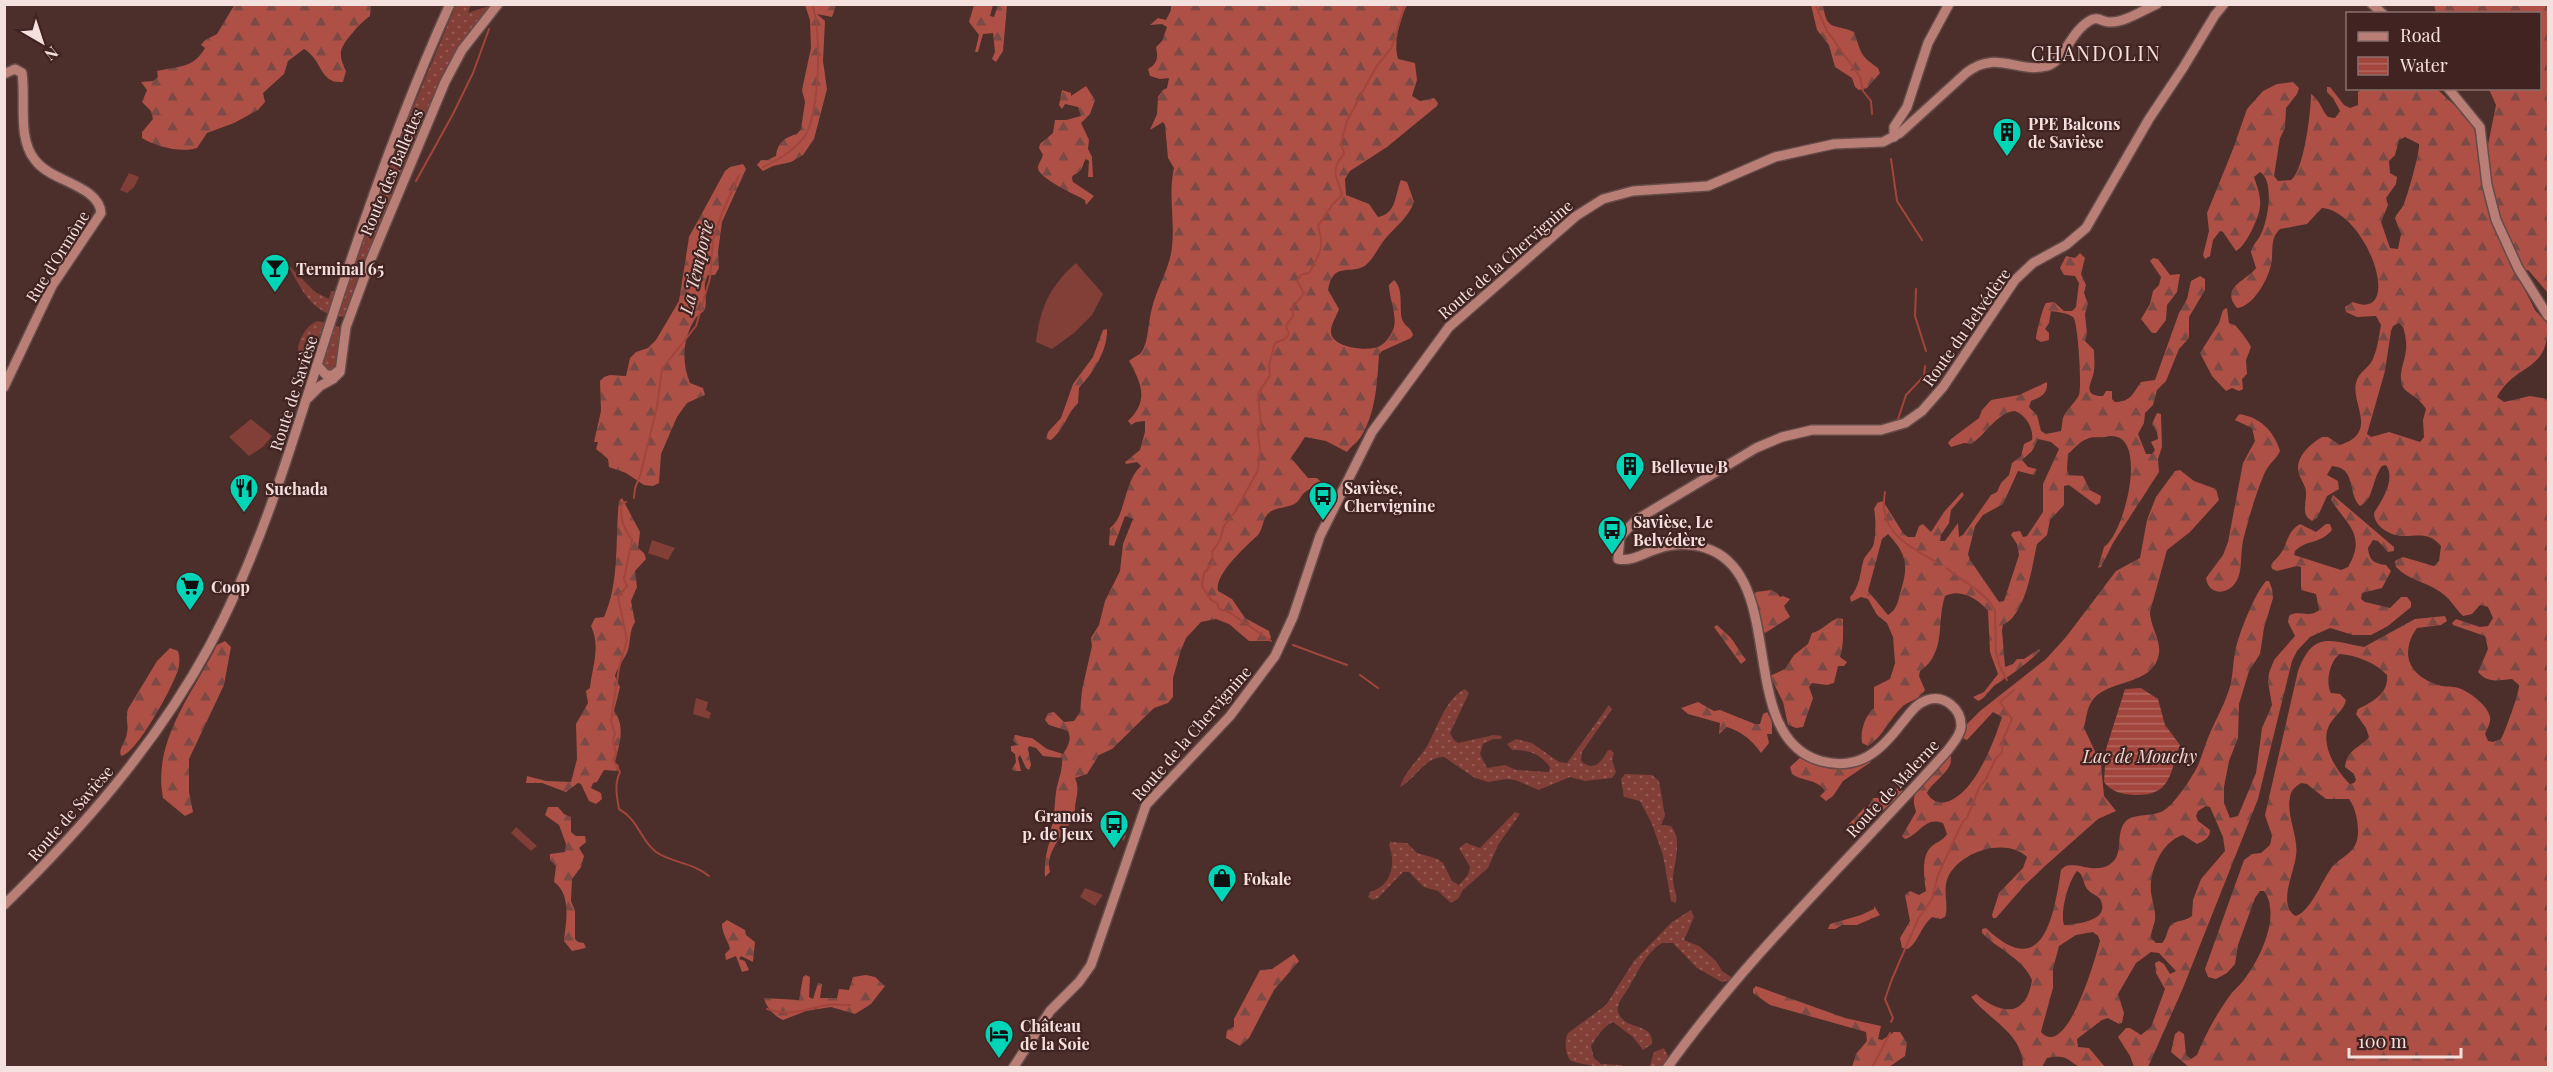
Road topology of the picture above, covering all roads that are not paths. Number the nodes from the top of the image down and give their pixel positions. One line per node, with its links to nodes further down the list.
1 (450, 4): 10 (street, Route de Savièse)
2 (498, 4): 11 (street, Route des Ballettes)
3 (1948, 4): 8 (street)
4 (2157, 4): 8 (street)
5 (2224, 4): 14 (street, Route du Belvédère)
6 (4, 74): 12 (street, Rue d'Ormône)
7 (2450, 90): 9 (street)
8 (1894, 137): 16 (street, Route de la Chervignine)
9 (2548, 316)
10 (317, 365): 11 (street); 13 (street, Route de Savièse)
11 (342, 368): 13 (street)
12 (4, 387)
13 (307, 400): 15 (street, Route de Savièse)
14 (1749, 594): 17 (street, Route de Malerne)
15 (4, 905)
16 (1013, 1068)
17 (1667, 1068)

